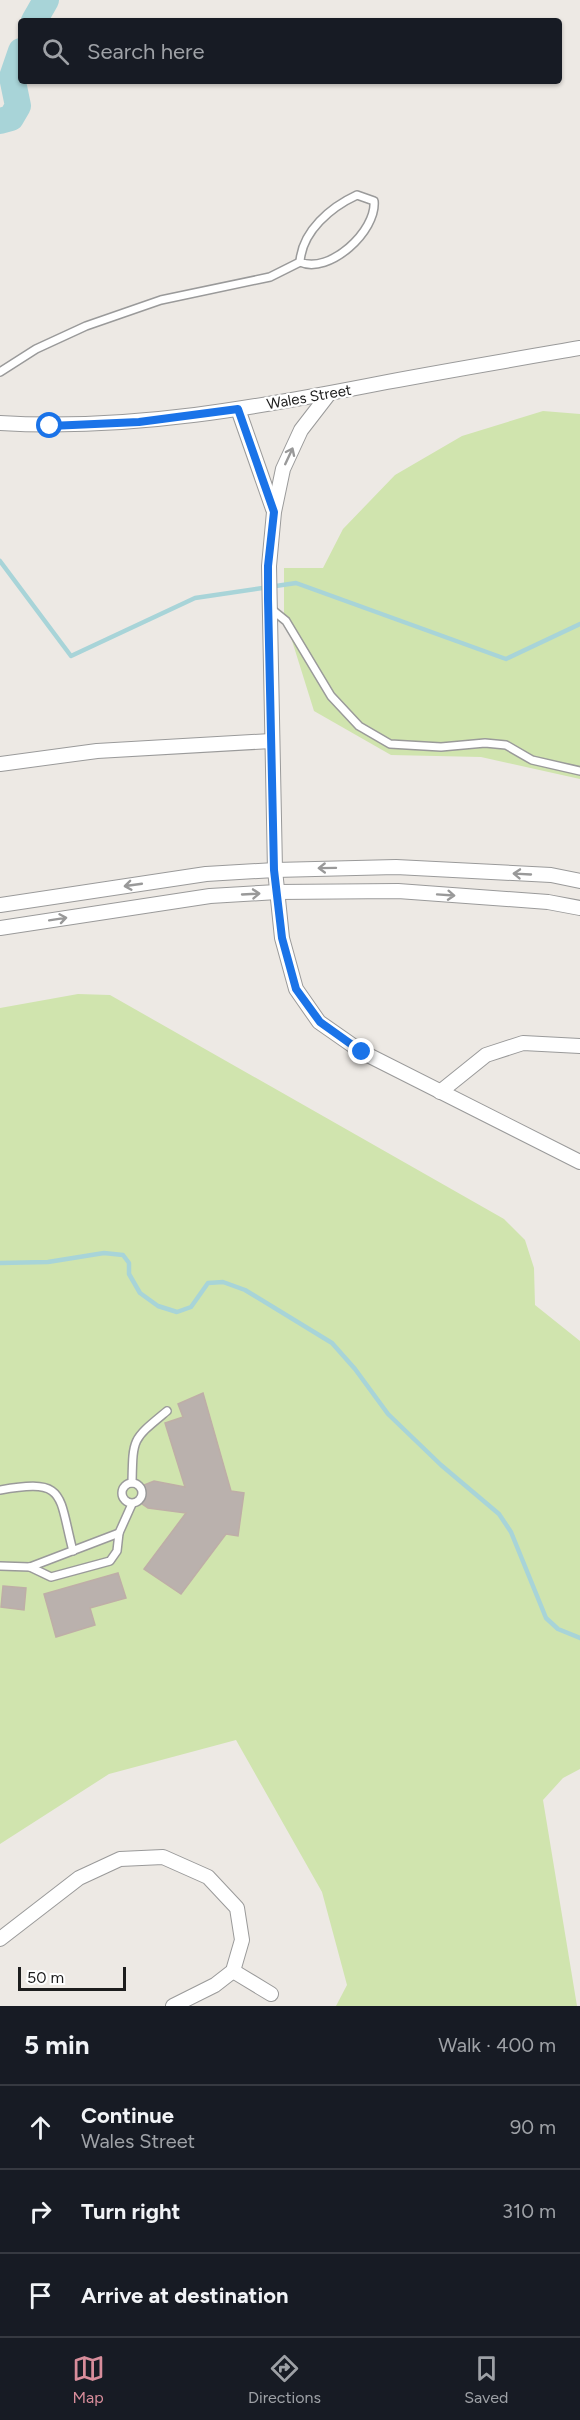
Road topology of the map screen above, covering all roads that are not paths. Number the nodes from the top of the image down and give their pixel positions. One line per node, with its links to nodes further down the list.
1 (300, 262): 1 (lane); 3 (lane)
2 (580, 348): 4 (street, Wales Street)
3 (0, 372)
4 (328, 395): 5 (street, Wales Street); 7 (street, one-way to 4)
5 (238, 409): 6 (street, Wales Street); 7 (street)
6 (0, 423)
7 (274, 512): 8 (street)
8 (268, 603): 9 (street); 11 (lane)
9 (271, 741): 10 (street); 12 (street)
10 (0, 764)
11 (580, 771)
12 (274, 870): 13 (street, one-way to 12); 14 (street); 15 (street, one-way to 15)
13 (580, 881)
14 (277, 892): 16 (street, one-way to 16); 17 (street, one-way to 14); 19 (street)
15 (0, 905)
16 (580, 908)
17 (0, 928)
18 (580, 1046): 19 (street)
19 (440, 1092): 20 (street)
20 (580, 1162)
21 (167, 1411): 22 (lane)
22 (132, 1483): 24 (lane); 24 (lane)
23 (0, 1490): 26 (lane)
24 (132, 1504): 25 (lane)
25 (119, 1533): 26 (lane); 28 (lane)
26 (72, 1551): 28 (lane)
27 (0, 1566): 28 (lane)
28 (30, 1567)
29 (0, 1939): 30 (street)
30 (233, 1971): 31 (street); 32 (street)
31 (272, 1994)
32 (173, 2006)

